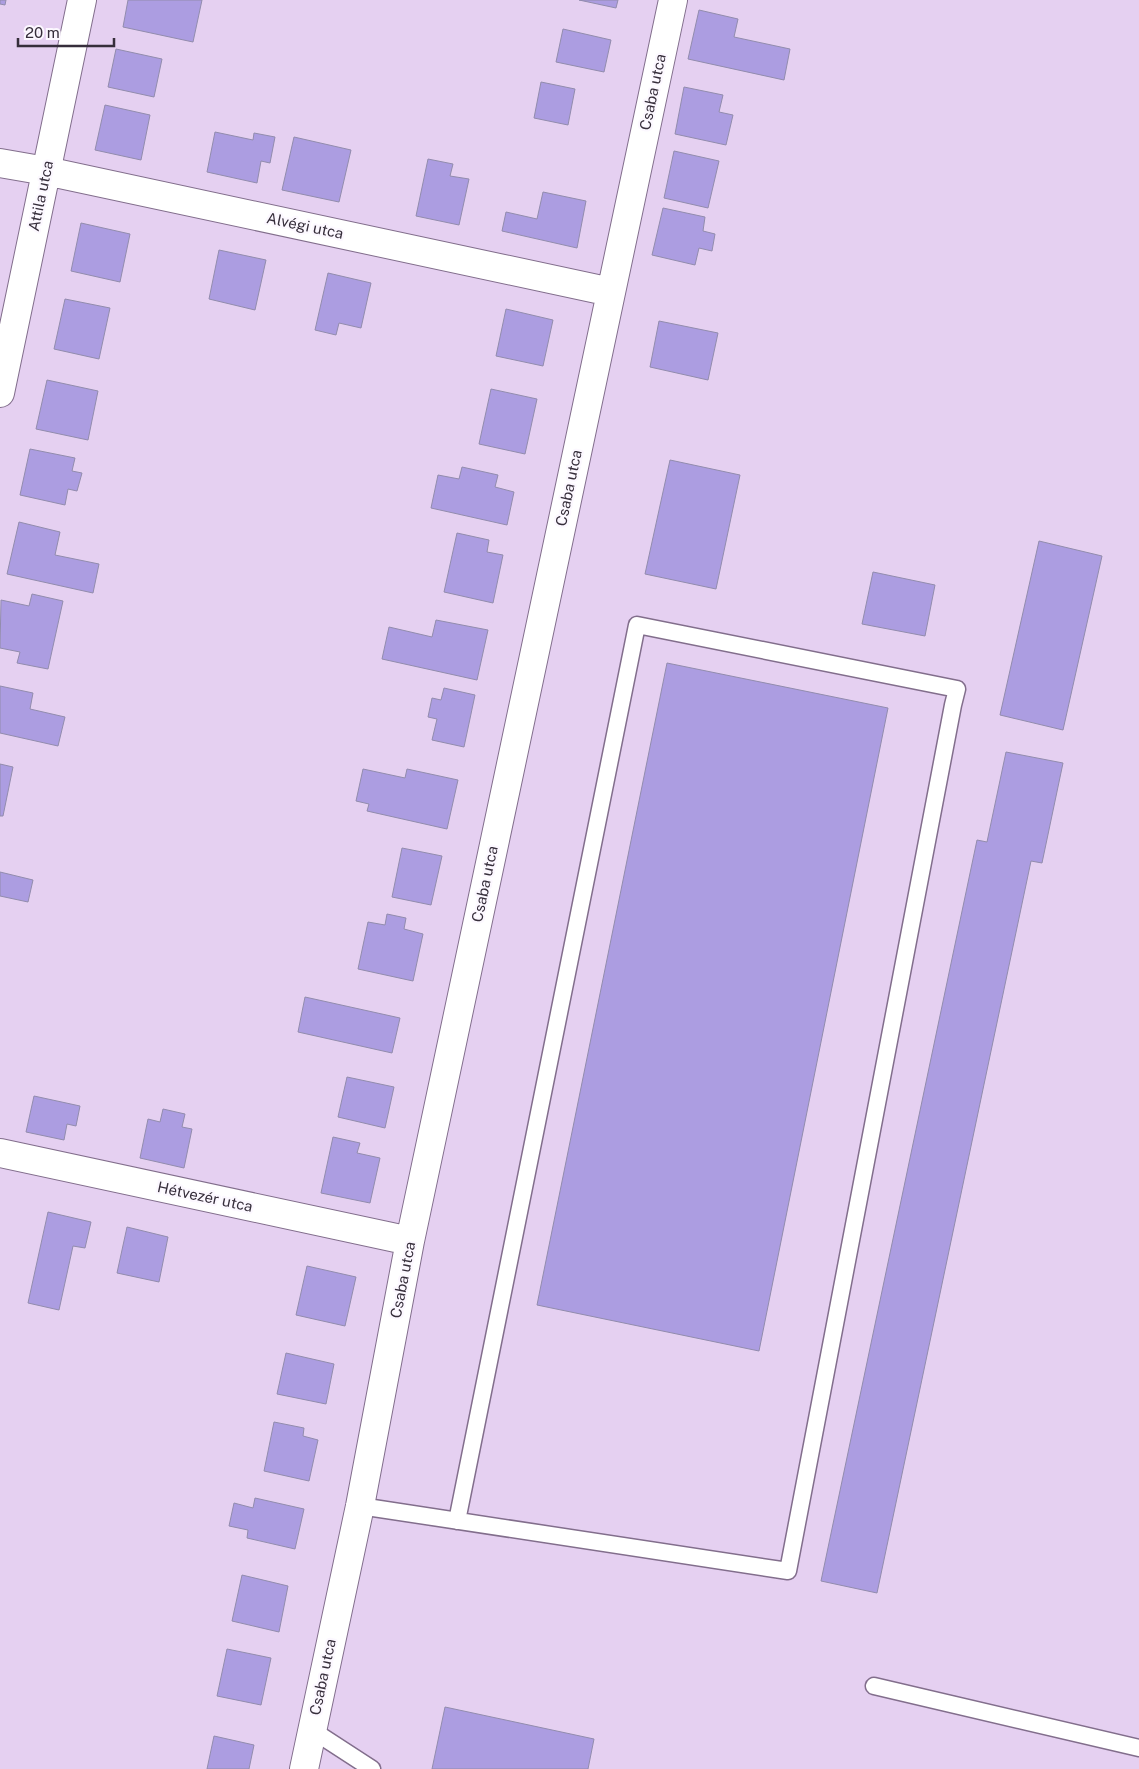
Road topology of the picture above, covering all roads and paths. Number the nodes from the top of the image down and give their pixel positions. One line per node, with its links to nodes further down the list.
1 (82, 0): 4 (street, Attila utca)
2 (673, 0): 5 (street, Csaba utca)
3 (0, 163): 4 (street, Alvégi utca)
4 (46, 171): 5 (street, Alvégi utca); 6 (street, Attila utca)
5 (611, 292): 8 (street, Csaba utca)
6 (0, 393)
7 (0, 1153): 8 (street, Hétvezér utca)
8 (410, 1241): 9 (street, Csaba utca)
9 (360, 1506): 10 (lane); 12 (street, Csaba utca)
10 (456, 1521): 10 (lane)
11 (874, 1686): 13 (lane)
12 (312, 1730): 14 (street, Csaba utca); 15 (lane)
13 (1139, 1748)
14 (304, 1769)
15 (372, 1769)

